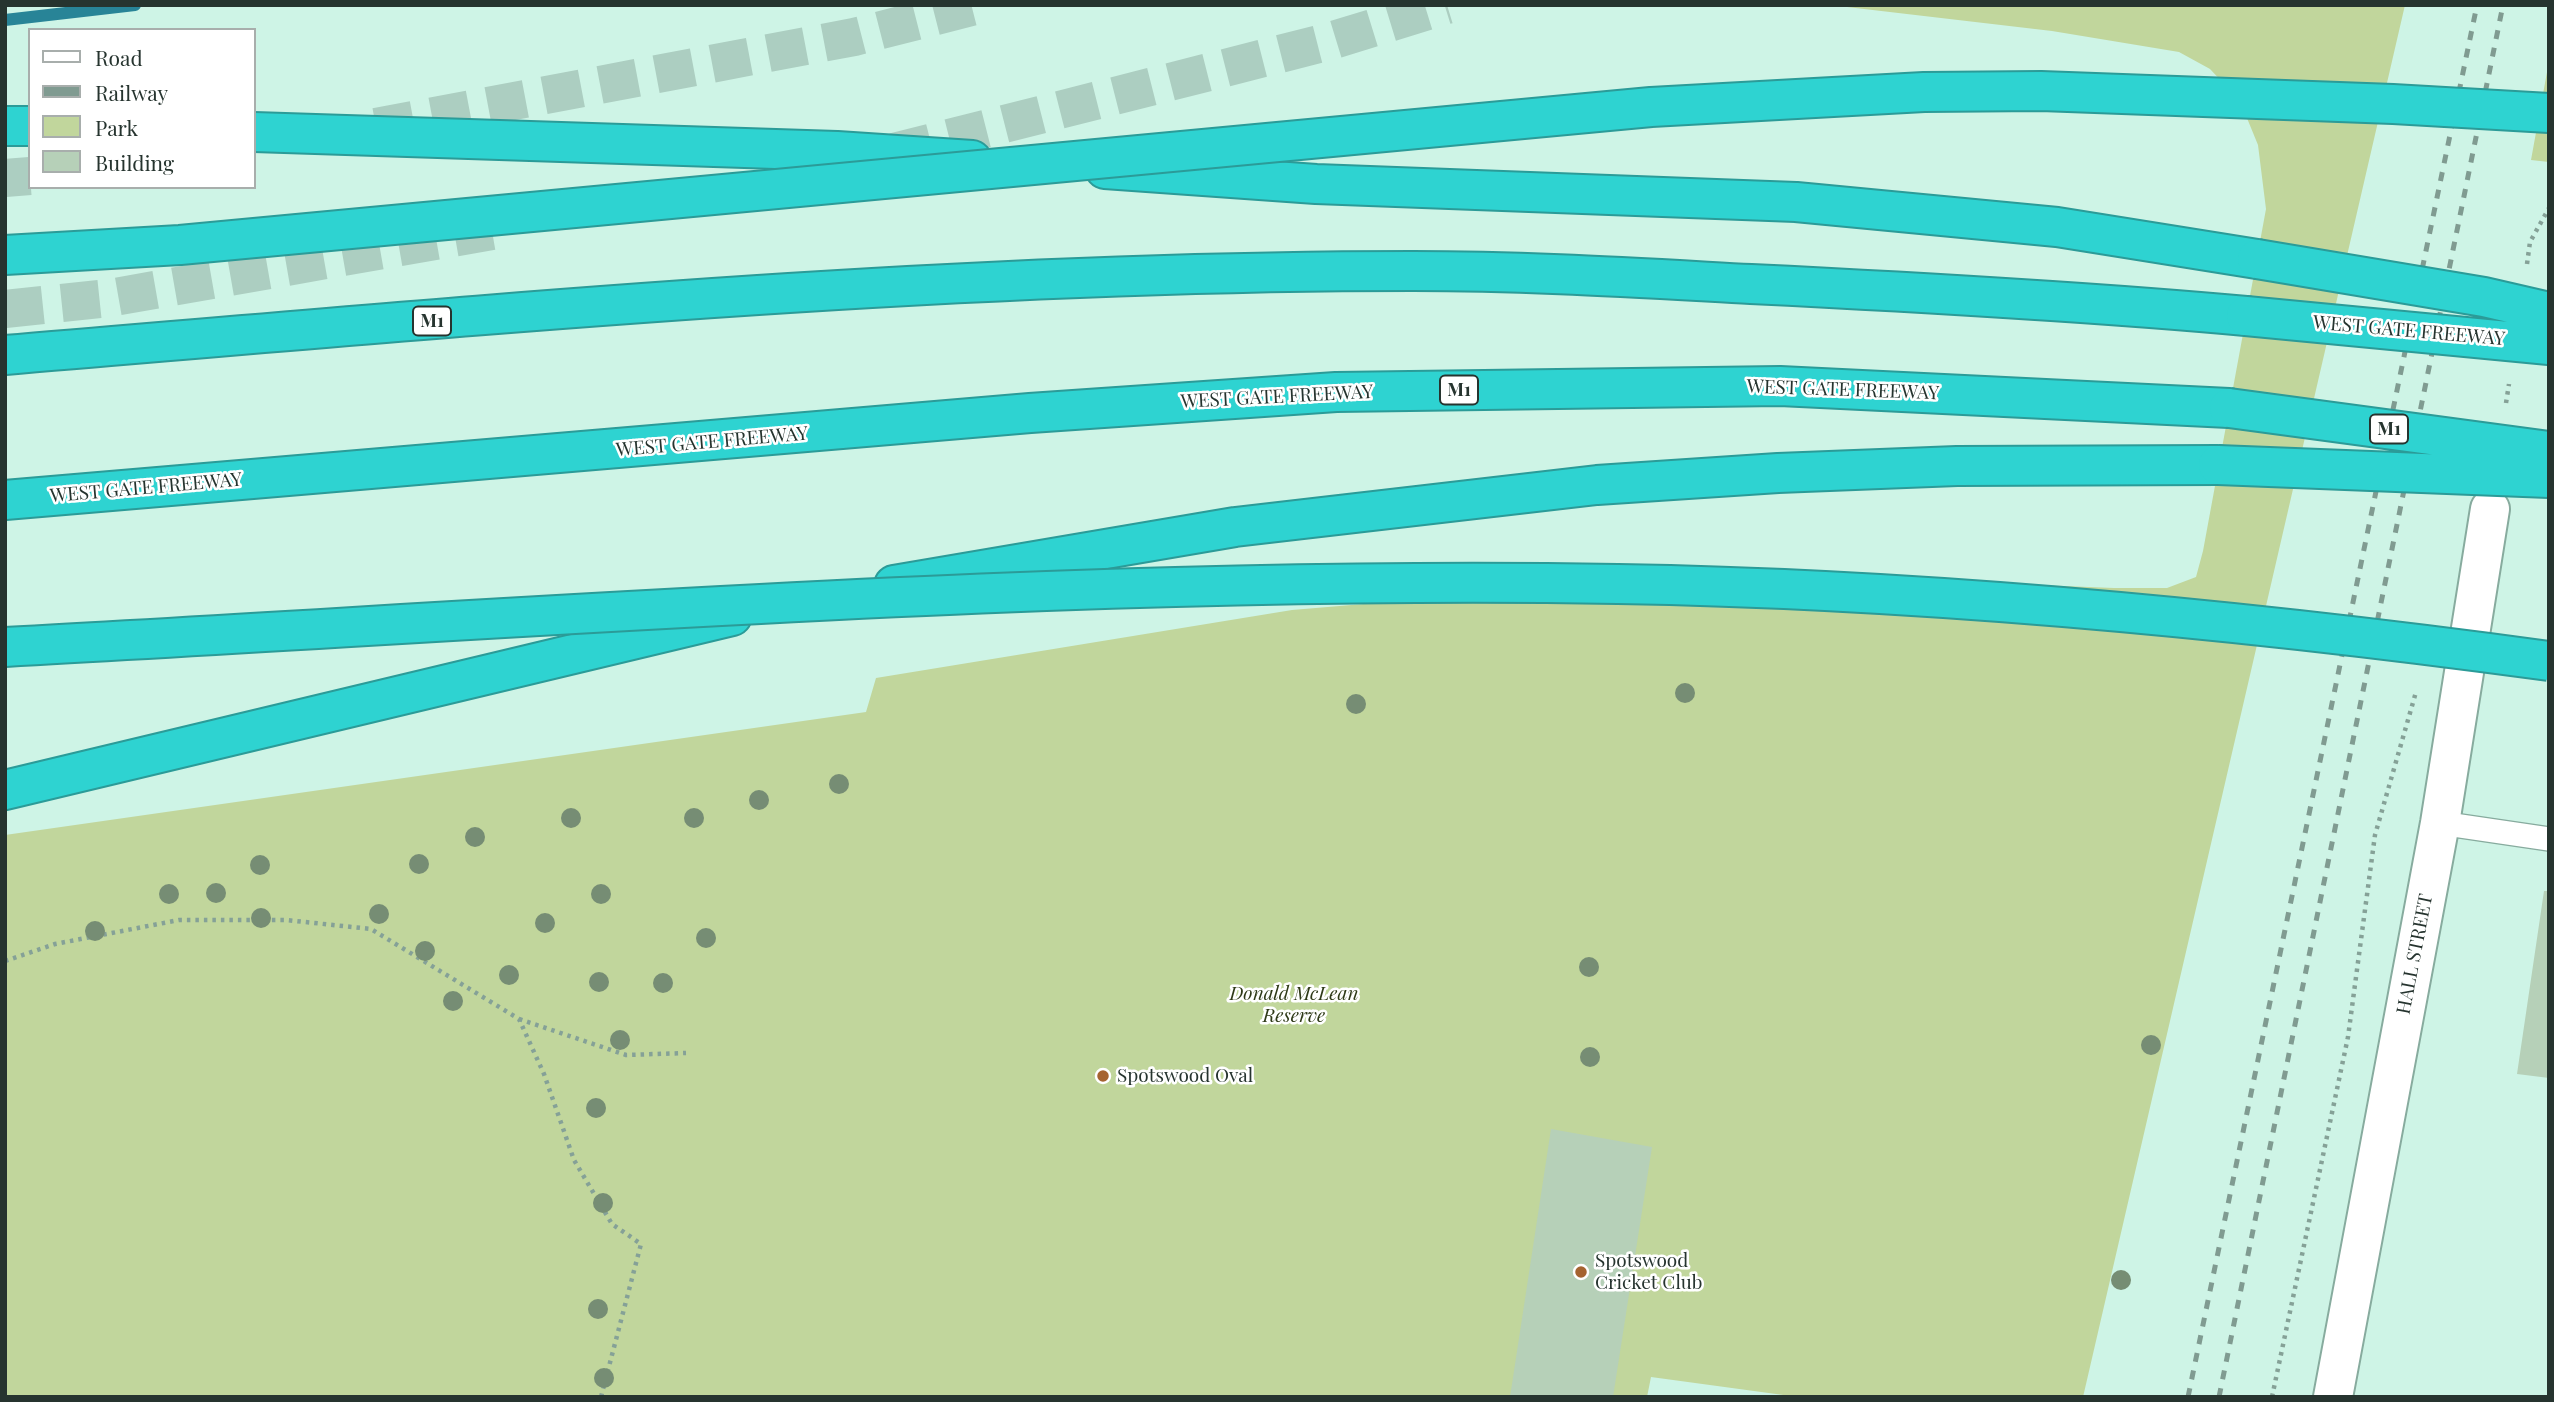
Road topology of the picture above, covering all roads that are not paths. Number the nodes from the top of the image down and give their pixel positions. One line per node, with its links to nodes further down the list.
1 (2549, 113): 5 (highway, bridge)
2 (5, 126): 3 (highway)
3 (28, 126)
4 (256, 132): 6 (highway, bridge)
5 (5, 255)
6 (2549, 312)
7 (2549, 345): 8 (highway, WEST GATE FREEWAY / M1, bridge)
8 (5, 355)
9 (2549, 451): 11 (highway, WEST GATE FREEWAY / M1, bridge)
10 (2549, 478): 15 (highway, bridge)
11 (5, 500)
12 (2490, 509): 16 (street, HALL STREET)
13 (5, 647): 14 (highway, bridge)
14 (2549, 661)
15 (5, 790)
16 (2440, 823): 17 (lane); 18 (street, HALL STREET)
17 (2549, 839)
18 (2333, 1397)

